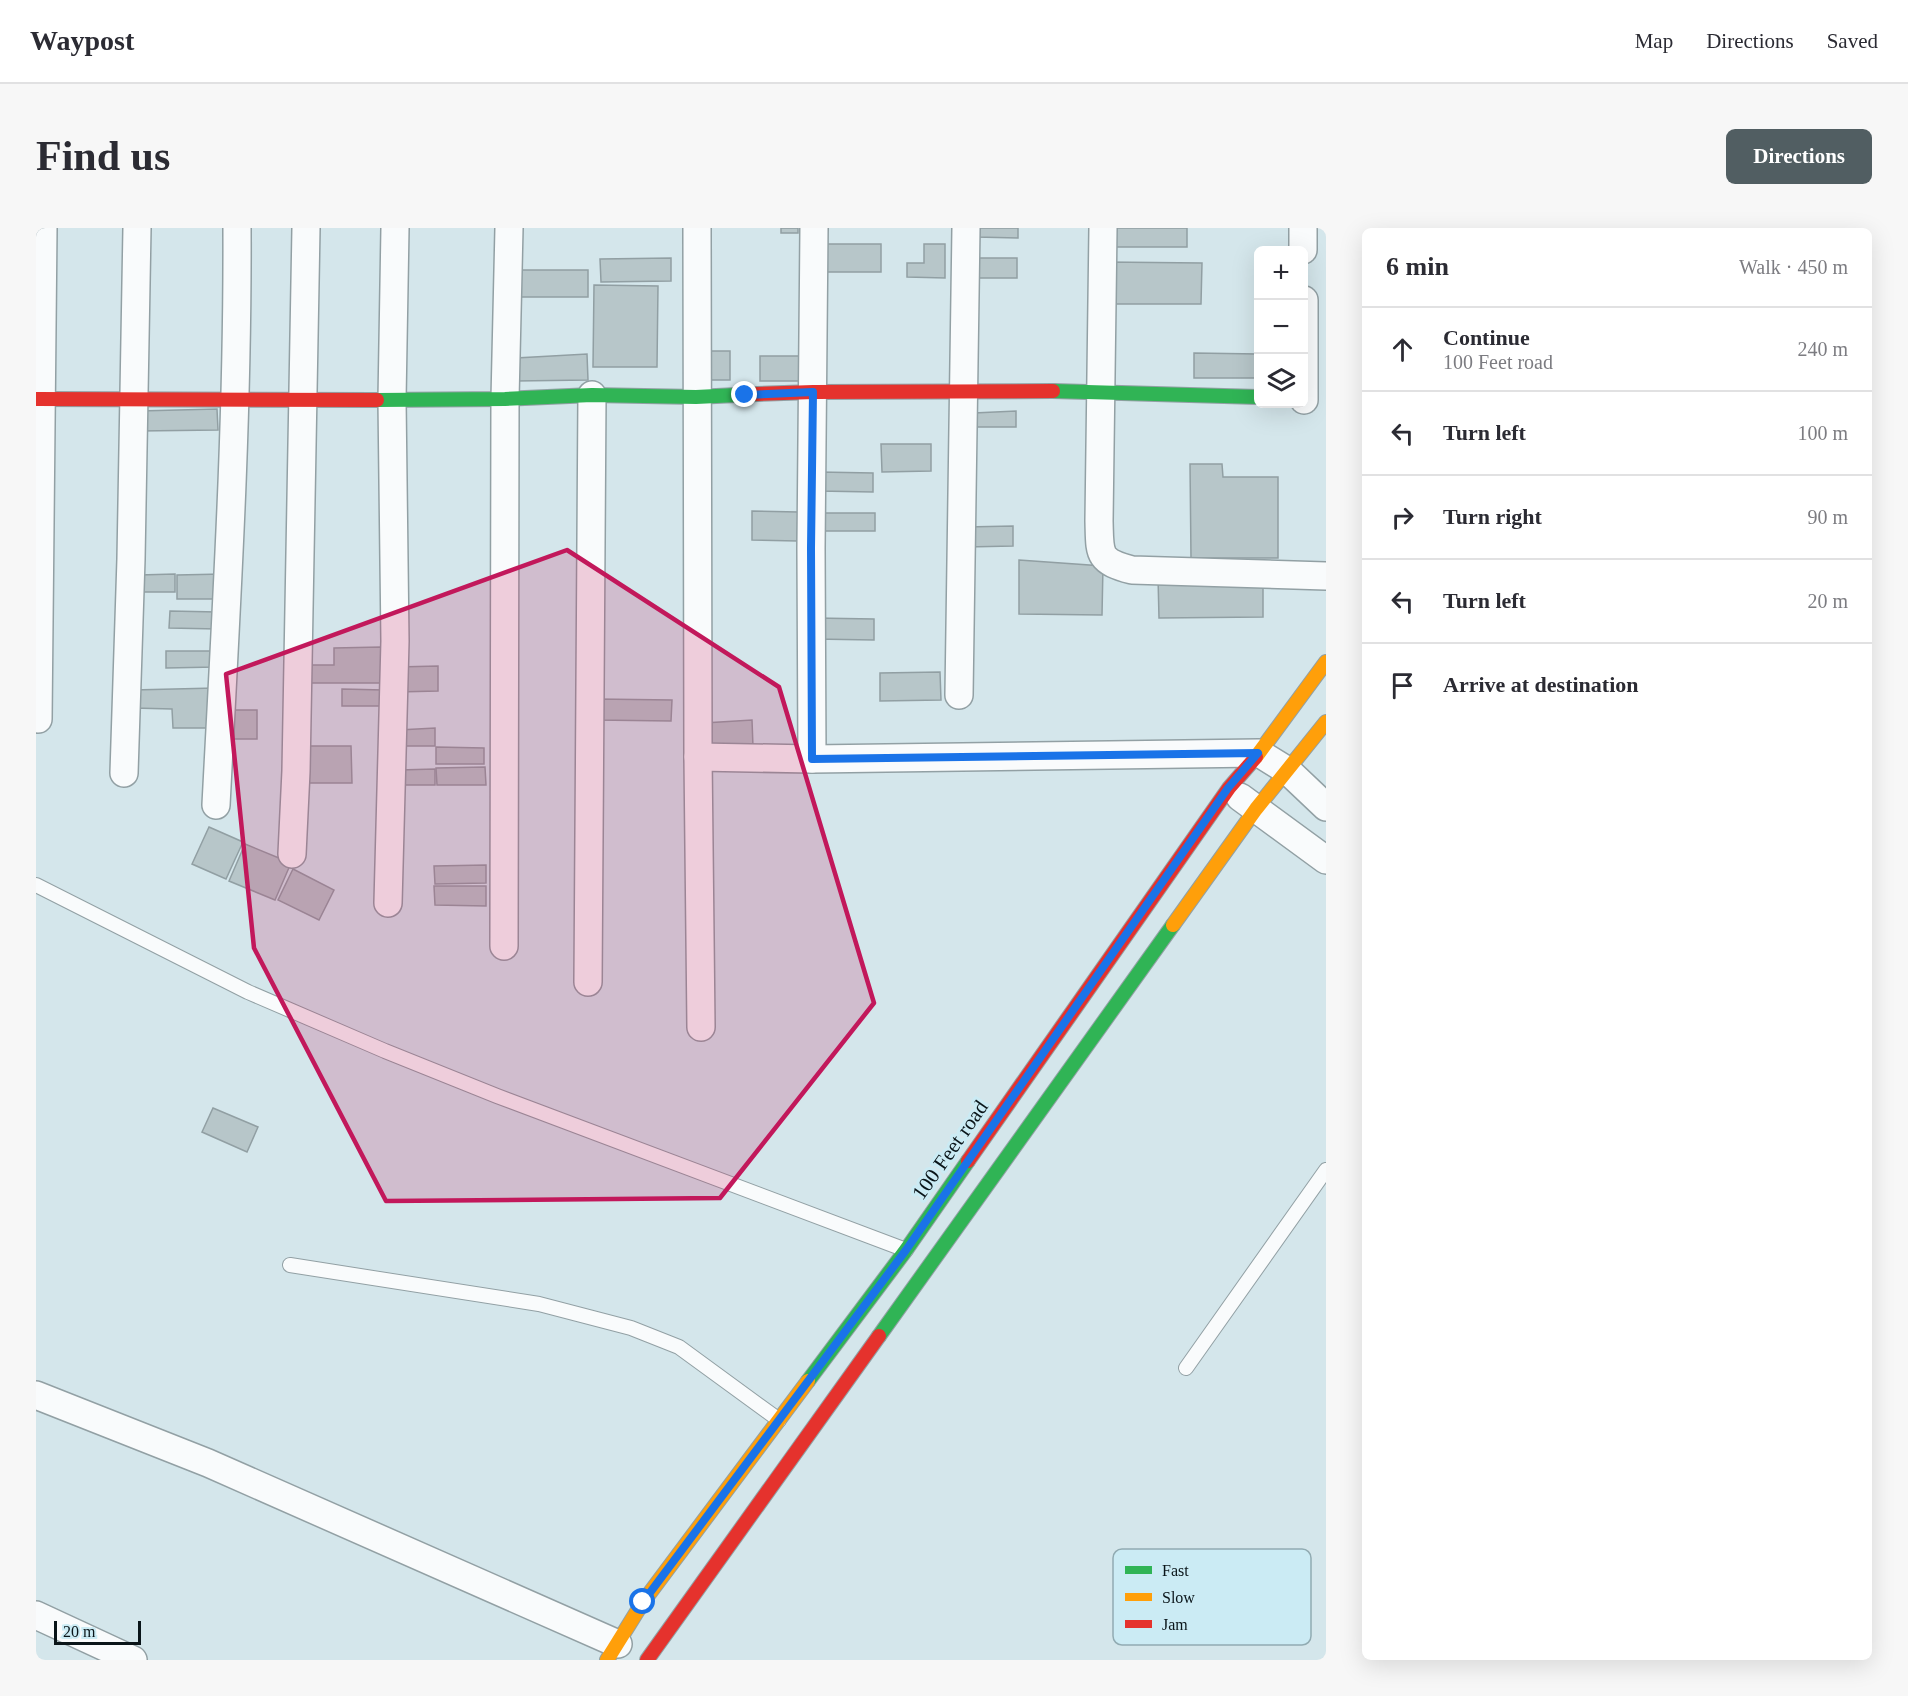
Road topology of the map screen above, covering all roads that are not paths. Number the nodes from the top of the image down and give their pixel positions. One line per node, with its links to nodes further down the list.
1 (43, 228): 19 (street)
2 (137, 228): 21 (street)
3 (237, 228): 22 (street)
4 (306, 228): 23 (street)
5 (396, 228): 24 (street)
6 (509, 228): 20 (street)
7 (697, 228): 17 (street)
8 (814, 228): 15 (street)
9 (966, 228): 13 (street)
10 (1103, 228): 14 (street)
11 (1303, 228): 12 (street)
12 (1303, 246)
13 (964, 391): 14 (street); 15 (street); 29 (street)
14 (1100, 391): 18 (street); 27 (street)
15 (813, 392): 17 (street); 34 (street)
16 (592, 395): 17 (street); 20 (street); 46 (street)
17 (696, 397): 33 (street)
18 (1254, 397)
19 (39, 399): 21 (street); 30 (street)
20 (505, 399): 24 (street); 45 (street)
21 (134, 400): 22 (street); 36 (street)
22 (235, 400): 23 (street); 38 (street)
23 (303, 400): 24 (street); 41 (street)
24 (392, 400): 44 (street)
25 (1308, 400): 26 (street)
26 (1326, 401)
27 (1326, 576)
28 (1326, 662): 32 (street, 100 Feet road)
29 (960, 695)
30 (38, 719)
31 (1326, 722): 35 (street)
32 (1258, 753): 34 (street); 35 (street); 37 (street, 100 Feet road)
33 (698, 757): 34 (street); 47 (street)
34 (812, 759)
35 (1288, 771): 39 (street); 40 (street)
36 (124, 773)
37 (1228, 788): 40 (street); 49 (street, 100 Feet road)
38 (216, 805)
39 (1326, 807)
40 (1256, 809): 42 (street); 55 (street)
41 (292, 854)
42 (1326, 860)
43 (36, 885): 49 (lane)
44 (388, 903)
45 (504, 946)
46 (588, 982)
47 (701, 1027)
48 (1326, 1170): 51 (lane)
49 (906, 1250): 53 (street, 100 Feet road)
50 (290, 1264): 53 (lane)
51 (1186, 1368)
52 (36, 1395): 55 (street)
53 (779, 1421): 55 (street, 100 Feet road)
54 (36, 1616): 56 (street)
55 (629, 1655)
56 (133, 1660)

